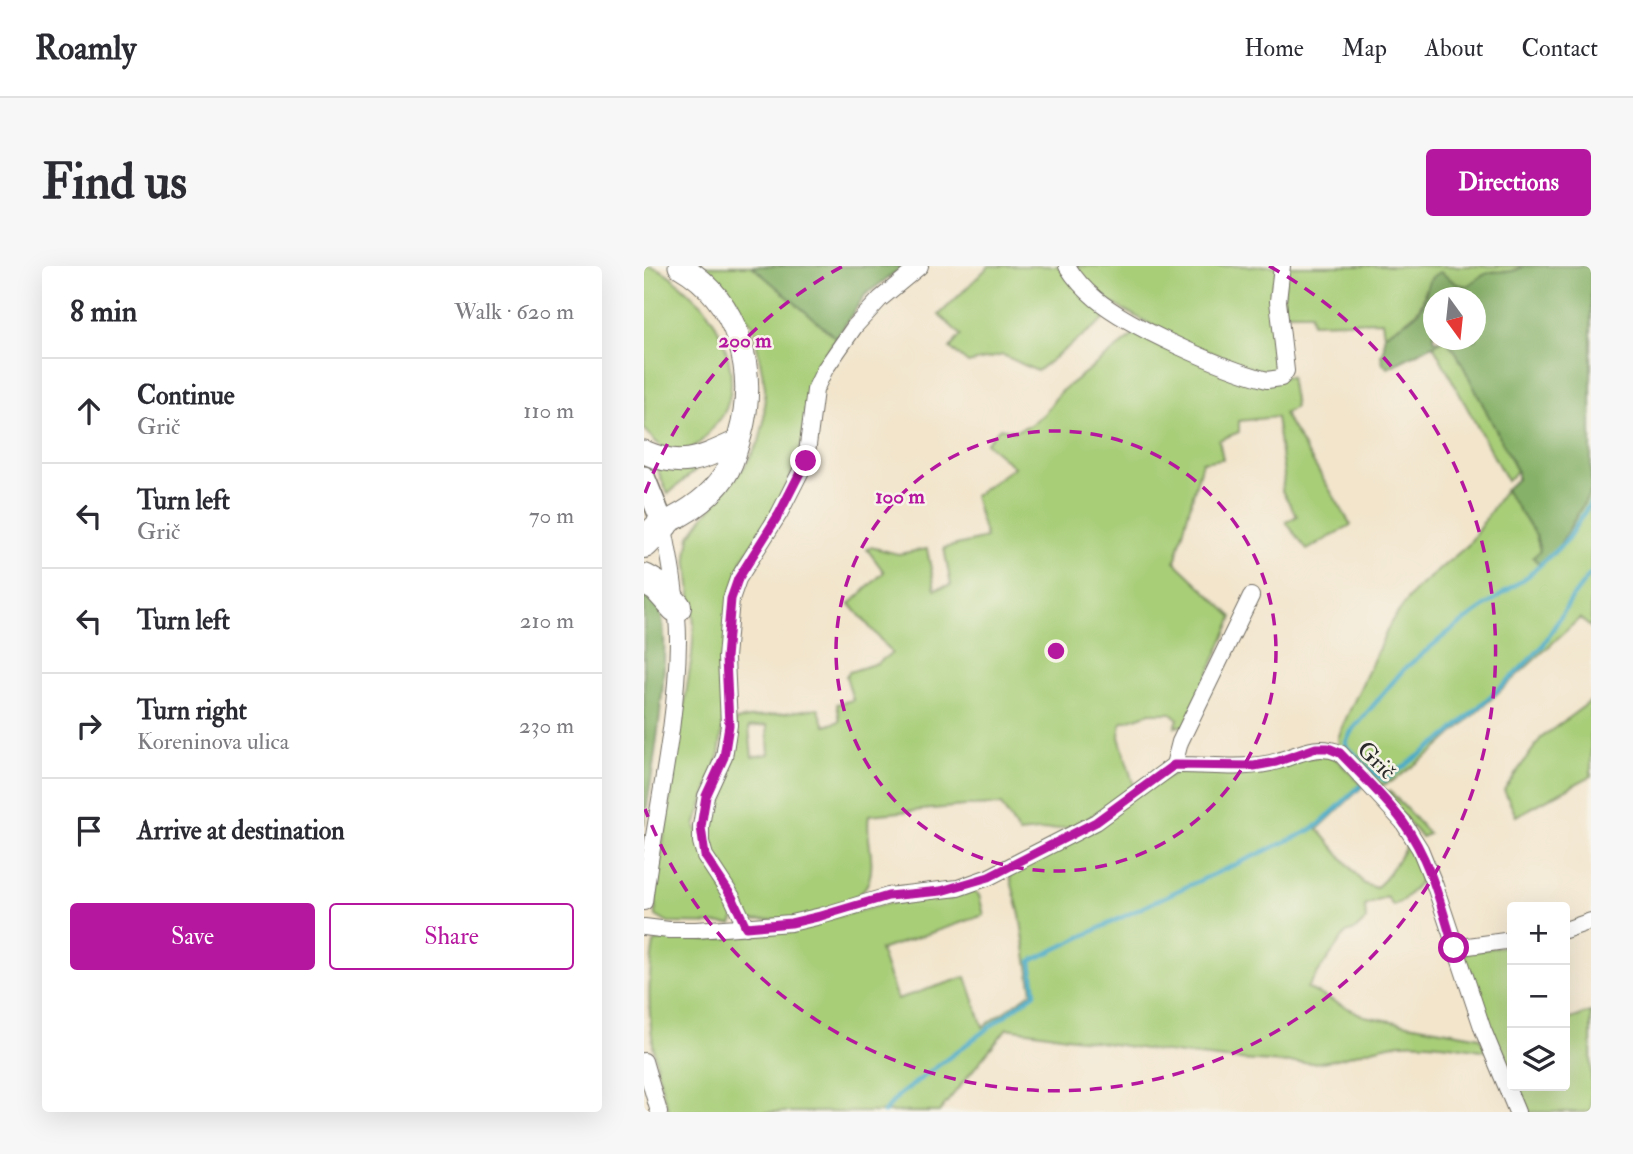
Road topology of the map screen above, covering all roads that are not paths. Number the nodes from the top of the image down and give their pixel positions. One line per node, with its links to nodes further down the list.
1 (680, 266): 5 (main road)
2 (920, 266): 16 (street)
3 (1067, 266): 4 (street)
4 (1282, 266)
5 (736, 440): 6 (main road); 8 (main road)
6 (644, 452)
7 (644, 477): 8 (street)
8 (650, 529): 11 (street)
9 (644, 579): 11 (highway)
10 (1251, 596): 12 (street)
11 (676, 607): 13 (street)
12 (1174, 765): 16 (street); 19 (street, Grič)
13 (644, 902)
14 (1591, 920): 17 (street)
15 (644, 927): 16 (street)
16 (746, 927)
17 (1570, 928)
18 (1507, 941): 19 (street)
19 (1454, 948): 22 (street, Grič)
20 (644, 1061): 21 (street)
21 (659, 1112)
22 (1517, 1112)

